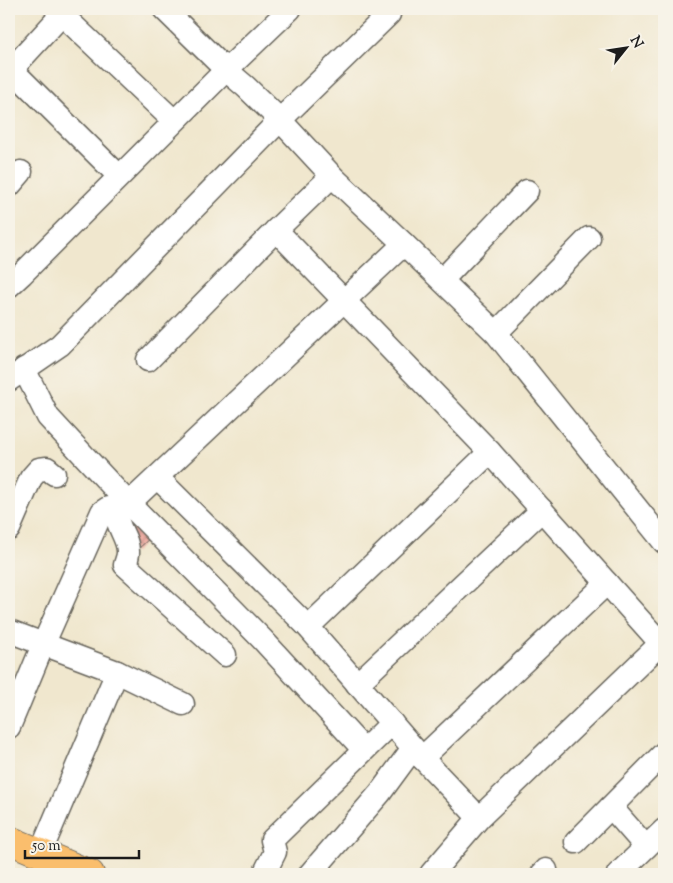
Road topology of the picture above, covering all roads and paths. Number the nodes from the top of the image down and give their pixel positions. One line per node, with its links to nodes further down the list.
1 (164, 9): 6 (street)
2 (62, 11): 5 (street); 8 (street)
3 (280, 12): 6 (street)
4 (388, 14): 7 (street)
5 (10, 70): 9 (street)
6 (226, 70): 7 (street); 8 (street)
7 (280, 120): 10 (street); 20 (street)
8 (174, 121): 9 (street)
9 (119, 176): 16 (street)
10 (332, 176): 12 (street); 14 (street)
11 (527, 191): 15 (street)
12 (276, 230): 17 (street); 19 (street)
13 (590, 238): 18 (street)
14 (404, 244): 15 (street); 17 (street)
15 (442, 280): 18 (street)
16 (9, 286)
17 (345, 300): 21 (street); 23 (street)
18 (496, 333): 27 (street)
19 (148, 360)
20 (17, 374): 24 (street)
21 (490, 452): 25 (street); 29 (street)
22 (54, 474): 26 (street)
23 (158, 478): 24 (street); 29 (street)
24 (123, 508): 32 (street); 33 (street); 39 (street)
25 (542, 510): 28 (street); 35 (street)
26 (9, 529)
27 (664, 542)
28 (607, 583): 31 (street); 40 (street)
29 (308, 627): 35 (street)
30 (9, 631): 32 (street)
31 (662, 641): 43 (street)
32 (43, 645): 34 (street); 38 (street)
33 (225, 655)
34 (117, 672): 36 (street); 48 (street)
35 (357, 684): 37 (street)
36 (183, 704)
37 (392, 723): 39 (street); 40 (street)
38 (9, 727)
39 (364, 750): 50 (street)
40 (418, 753): 43 (street); 51 (street)
41 (664, 753): 42 (street)
42 (611, 807): 46 (street); 47 (street)
43 (479, 818): 52 (street)
44 (664, 830): 47 (street)
45 (9, 840): 48 (main road)
46 (576, 842)
47 (646, 847): 53 (street)
48 (40, 854): 49 (main road)
49 (83, 873)
50 (264, 874)
51 (310, 874)
52 (432, 874)
53 (618, 874)

